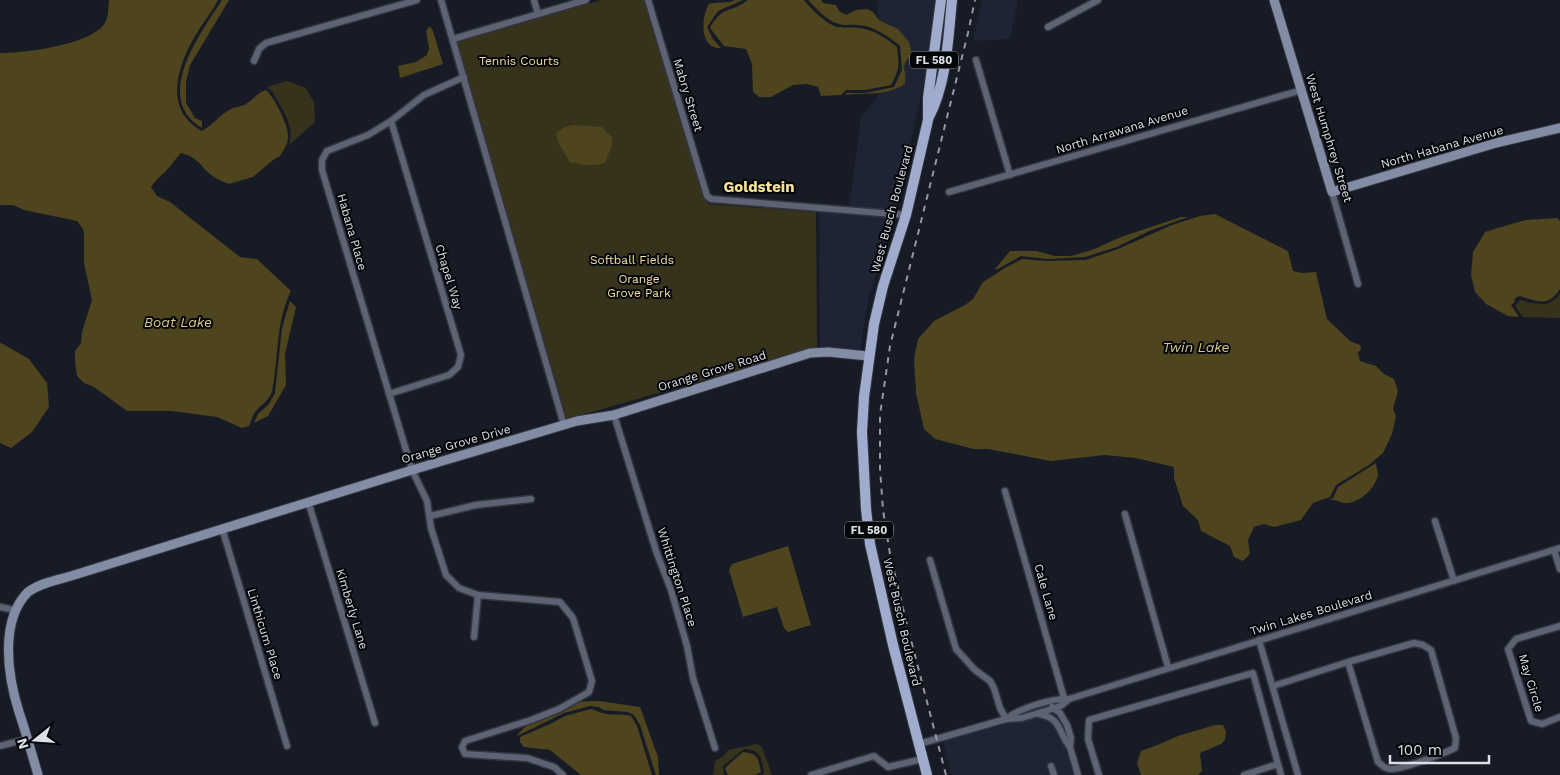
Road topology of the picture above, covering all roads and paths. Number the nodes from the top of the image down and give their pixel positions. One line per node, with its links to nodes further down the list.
1 (417, 0): 13 (street)
2 (441, 0): 12 (street)
3 (534, 0): 10 (street)
4 (586, 0): 10 (street)
5 (648, 0): 23 (street, Mabry Street)
6 (941, 0): 17 (main road, West Busch Boulevard / FL 580)
7 (952, 0): 17 (main road, West Busch Boulevard)
8 (1098, 0): 11 (street)
9 (1274, 0): 16 (street, West Humphrey Street)
10 (538, 14): 12 (street)
11 (1048, 27)
12 (453, 39): 15 (street)
13 (254, 60)
14 (976, 60): 20 (street)
15 (464, 77): 18 (street, Habana Place); 28 (street)
16 (1302, 90): 20 (street, North Arrawana Avenue); 22 (street, West Humphrey Street)
17 (928, 120): 23 (main road, West Busch Boulevard / FL 580)
18 (391, 121): 26 (street, Habana Place); 26 (street, Chapel Way)
19 (1560, 128): 22 (street, North Habana Avenue)
20 (1010, 175): 21 (street, North Arrawana Avenue)
21 (949, 192)
22 (1332, 192): 24 (street, West Humphrey Street)
23 (906, 215): 25 (main road, West Busch Boulevard / FL 580)
24 (1358, 284)
25 (868, 356): 27 (street, Orange Grove Road); 58 (main road, West Busch Boulevard / FL 580)
26 (389, 394): 29 (street, Habana Place)
27 (614, 415): 28 (street, Orange Grove Road); 62 (street, Whittington Place)
28 (564, 425): 29 (street, Orange Grove Drive)
29 (412, 470): 32 (street, Orange Grove Drive); 34 (street, Habana Place)
30 (1005, 491): 50 (street, Cale Lane)
31 (531, 499): 34 (street)
32 (308, 502): 36 (street, Orange Grove Drive); 56 (street, Kimberly Lane)
33 (1125, 514): 48 (street)
34 (430, 516): 41 (street, Habana Place)
35 (1435, 520): 40 (street)
36 (222, 528): 43 (street, Orange Grove Drive); 60 (street, Linthicum Place)
37 (1557, 549): 39 (street); 40 (street, Twin Lakes Boulevard)
38 (930, 560): 55 (street)
39 (1560, 569)
40 (1454, 581): 46 (street, Twin Lakes Boulevard)
41 (478, 595): 45 (street); 68 (street)
42 (0, 607): 43 (street)
43 (10, 609): 57 (street)
44 (1560, 626): 54 (street, May Circle)
45 (474, 638)
46 (1259, 640): 48 (street, Twin Lakes Boulevard); 49 (street)
47 (1348, 662): 47 (street); 49 (street)
48 (1168, 667): 50 (street, Twin Lakes Boulevard)
49 (1273, 686): 77 (street)
50 (1067, 698): 51 (street, Twin Lakes Boulevard); 52 (street, Twin Lakes Boulevard)
51 (1044, 703): 52 (street); 55 (street, Twin Lakes Boulevard)
52 (1055, 708): 53 (street, Twin Lakes Boulevard); 61 (street)
53 (1036, 713): 55 (street, Twin Lakes Boulevard); 61 (street)
54 (1560, 718)
55 (1006, 719): 58 (street, Twin Lakes Boulevard)
56 (375, 723)
57 (28, 739): 59 (street); 67 (street)
58 (919, 744): 63 (main road, West Busch Boulevard / FL 580)
59 (0, 746)
60 (287, 746)
61 (1070, 747): 73 (street)
62 (714, 748)
63 (923, 759): 66 (street); 71 (main road, West Busch Boulevard / FL 580)
64 (1278, 764): 74 (street); 75 (street); 76 (street)
65 (1051, 766): 72 (street)
66 (888, 767): 69 (street); 70 (street)
67 (38, 775)
68 (563, 775)
69 (811, 775)
70 (887, 775)
71 (927, 775)
72 (1054, 775)
73 (1078, 775)
74 (1099, 775)
75 (1244, 775)
76 (1282, 775)
77 (1298, 775)

